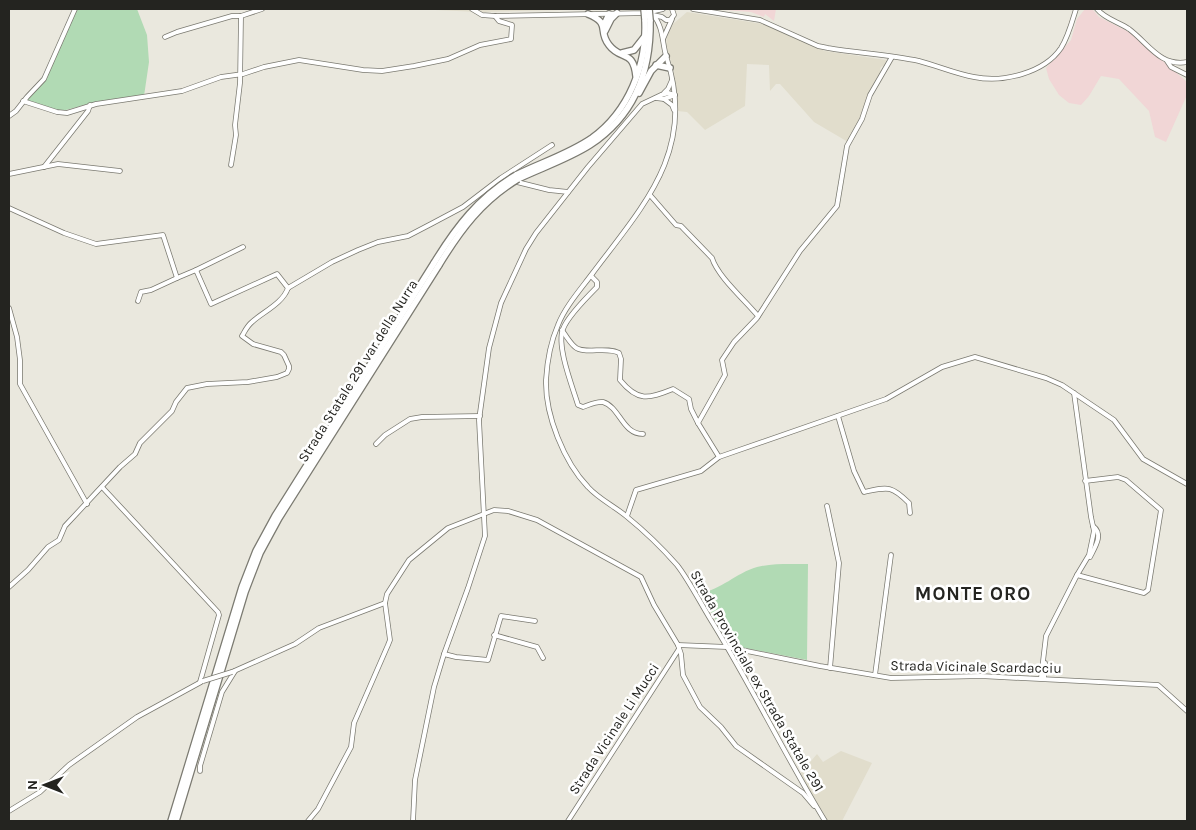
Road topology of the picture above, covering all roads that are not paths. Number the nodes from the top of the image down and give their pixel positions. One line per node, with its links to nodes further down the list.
1 (75, 9): 37 (street)
2 (262, 9): 13 (street)
3 (472, 9): 14 (street)
4 (663, 9): 9 (street); 15 (street, Strada Provinciale ex Strada Statale 291)
5 (675, 9): 17 (street)
6 (693, 9): 26 (street)
7 (1076, 9): 26 (street)
8 (1097, 9): 27 (street)
9 (646, 10): 10 (street); 16 (highway, Strada Statale 291 var della Nurra, bridge)
10 (617, 13): 12 (street); 20 (highway)
11 (588, 14): 12 (street); 14 (street); 18 (highway)
12 (609, 14): 18 (highway)
13 (241, 16): 22 (street); 31 (street)
14 (495, 16): 31 (street)
15 (662, 17): 16 (street); 17 (street); 19 (street, Strada Provinciale ex Strada Statale 291)
16 (650, 19): 19 (street); 21 (highway, Strada Statale 291 var della Nurra); 38 (highway, Strada Statale 291 var della Nurra)
17 (672, 19): 23 (street)
18 (604, 26): 20 (highway)
19 (661, 30): 23 (street, Strada Provinciale ex Strada Statale 291)
20 (605, 33): 24 (highway)
21 (646, 35): 24 (highway); 33 (highway, Strada Statale 291 var della Nurra)
22 (165, 37)
23 (663, 39): 25 (street, Strada Provinciale ex Strada Statale 291)
24 (622, 53): 33 (highway)
25 (666, 56): 29 (highway); 30 (street, Strada Provinciale ex Strada Statale 291)
26 (892, 58): 59 (street)
27 (1167, 61): 28 (street); 32 (street)
28 (1187, 62)
29 (656, 65): 30 (highway); 38 (highway)
30 (670, 68): 34 (street, Strada Provinciale ex Strada Statale 291)
31 (239, 74): 39 (street); 43 (street)
32 (1187, 75)
33 (637, 78): 47 (highway, Strada Statale 291 var della Nurra)
34 (673, 78): 35 (street, Strada Provinciale ex Strada Statale 291); 36 (street)
35 (675, 95): 36 (street); 40 (street, Strada Provinciale ex Strada Statale 291)
36 (662, 97): 40 (street); 49 (street)
37 (23, 101): 39 (street); 41 (street)
38 (631, 102): 47 (highway, Strada Statale 291 var della Nurra)
39 (90, 105): 44 (street)
40 (676, 115): 50 (street, Strada Provinciale ex Strada Statale 291)
41 (9, 116)
42 (552, 145): 48 (street)
43 (231, 165)
44 (44, 167): 45 (street); 46 (street)
45 (120, 171)
46 (9, 174)
47 (517, 177): 76 (highway, Strada Statale 291 var della Nurra, bridge)
48 (501, 178): 49 (street); 56 (street)
49 (568, 192): 62 (street)
50 (650, 195): 54 (street, Strada Provinciale ex Strada Statale 291); 59 (street)
51 (9, 208): 55 (street)
52 (243, 247): 53 (street)
53 (196, 270): 55 (street); 56 (street)
54 (591, 276): 60 (street); 75 (street, Strada Provinciale ex Strada Statale 291)
55 (177, 278): 57 (street)
56 (288, 288): 70 (street)
57 (138, 301)
58 (9, 308): 71 (street)
59 (758, 316): 64 (street)
60 (562, 330): 64 (street); 65 (street)
61 (1074, 393): 63 (street); 68 (street); 69 (street)
62 (480, 416): 66 (street); 74 (street)
63 (838, 416): 67 (street); 73 (street)
64 (698, 423): 67 (street)
65 (643, 434)
66 (376, 444)
67 (719, 457): 75 (street)
68 (1085, 481): 78 (street); 78 (street)
69 (1187, 484)
70 (102, 487): 71 (street); 91 (street)
71 (87, 504): 79 (street)
72 (827, 506): 87 (street)
73 (910, 513)
74 (484, 514): 80 (street); 83 (street); 85 (street)
75 (627, 516): 84 (street, Strada Provinciale ex Strada Statale 291)
76 (266, 536): 95 (highway, Strada Statale 291 var della Nurra); 96 (highway, Strada Statale 291 var della Nurra)
77 (891, 555): 89 (street)
78 (1078, 575): 90 (street)
79 (9, 587)
80 (385, 602): 88 (street); 97 (street)
81 (535, 622): 82 (street)
82 (494, 635): 85 (street); 86 (street)
83 (678, 647): 84 (street, Strada Vicinale Scardacciu); 99 (street, Strada Vicinale Li Mucci); 100 (street)
84 (727, 647): 87 (street, Strada Vicinale Scardacciu); 100 (street, Strada Provinciale ex Strada Statale 291)
85 (444, 654): 98 (street)
86 (543, 658)
87 (830, 668): 89 (street, Strada Vicinale Scardacciu)
88 (234, 672): 91 (street, bridge); 93 (street)
89 (875, 675): 90 (street, Strada Vicinale Scardacciu)
90 (1042, 678): 92 (street, Strada Vicinale Scardacciu)
91 (201, 682): 94 (street)
92 (1187, 712)
93 (200, 772)
94 (9, 811)
95 (171, 821)
96 (176, 821)
97 (308, 821)
98 (413, 821)
99 (568, 821)
100 (825, 821)

